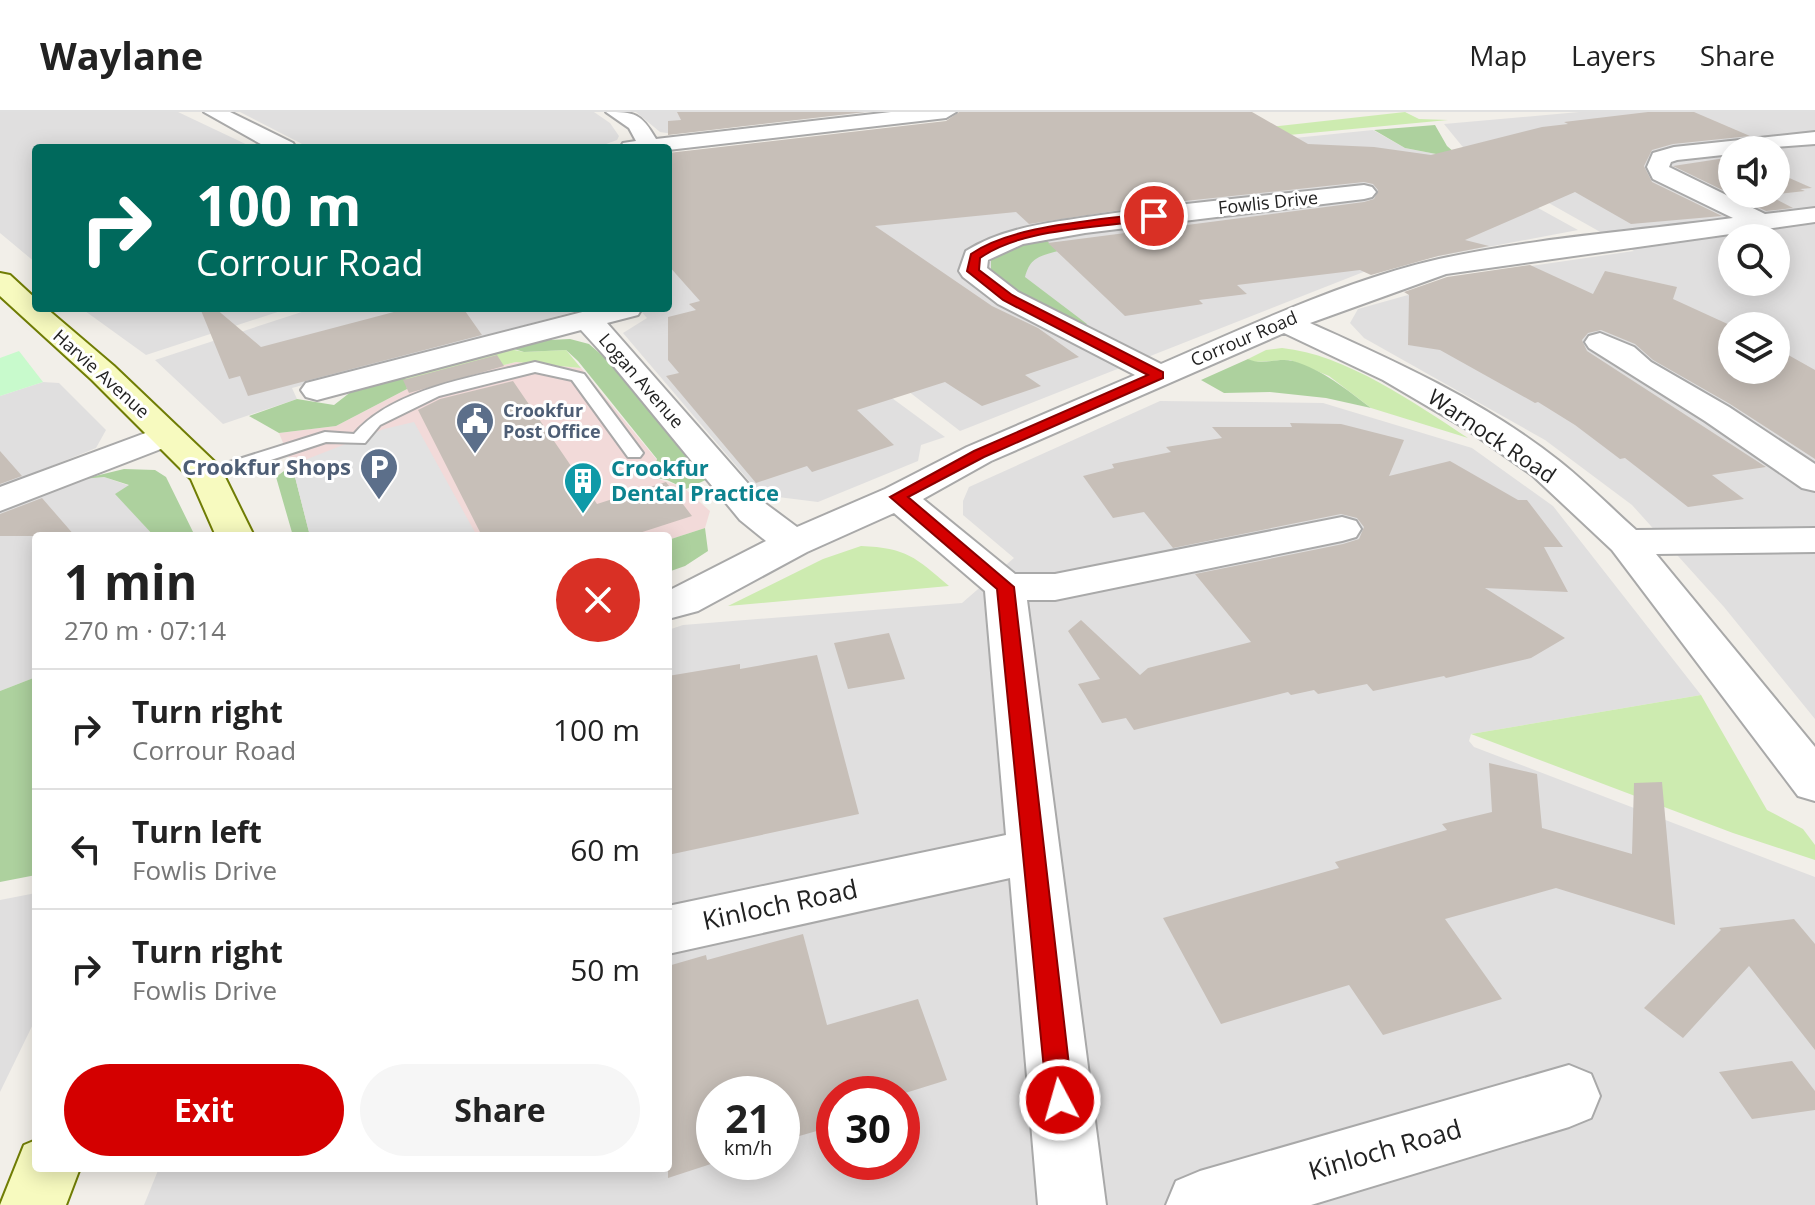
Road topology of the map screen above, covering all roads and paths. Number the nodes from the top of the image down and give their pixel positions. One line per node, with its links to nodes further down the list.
1 (214, 112): 6 (street)
2 (616, 112): 7 (street)
3 (946, 112): 4 (street)
4 (896, 115): 8 (street)
5 (1815, 138): 11 (street)
6 (277, 144)
7 (640, 144)
8 (664, 144)
9 (1387, 207): 19 (street, Fowlis Drive)
10 (1815, 215): 11 (street, Corrour Road)
11 (1761, 222): 17 (street, Corrour Road)
12 (0, 281): 13 (street, Harvie Avenue)
13 (32, 306)
14 (38, 312): 21 (street, Harvie Avenue)
15 (618, 312): 16 (street, Logan Avenue)
16 (588, 321): 20 (street, Logan Avenue); 31 (street, Logan Avenue)
17 (1284, 322): 19 (street, Corrour Road); 30 (street, Warnock Road)
18 (1600, 342): 24 (street)
19 (1159, 375): 25 (street, Corrour Road)
20 (317, 390)
21 (167, 435): 23 (street, Harvie Avenue); 26 (street, Harvie Avenue)
22 (634, 453): 23 (lane)
23 (207, 475): 28 (street, Harvie Avenue)
24 (1815, 480)
25 (898, 497): 31 (street, Corrour Road); 32 (street)
26 (0, 500)
27 (1342, 529): 32 (street)
28 (233, 532)
29 (1815, 540): 30 (street)
30 (1626, 542): 34 (street, Warnock Road)
31 (793, 543): 33 (street, Corrour Road)
32 (1005, 587): 35 (street)
33 (672, 604)
34 (1815, 782)
35 (1032, 851): 36 (street, Kinloch Road); 40 (street)
36 (672, 929)
37 (1569, 1096): 41 (street, Kinloch Road)
38 (45, 1172): 39 (street)
39 (32, 1205)
40 (1072, 1205)
41 (1200, 1205)

